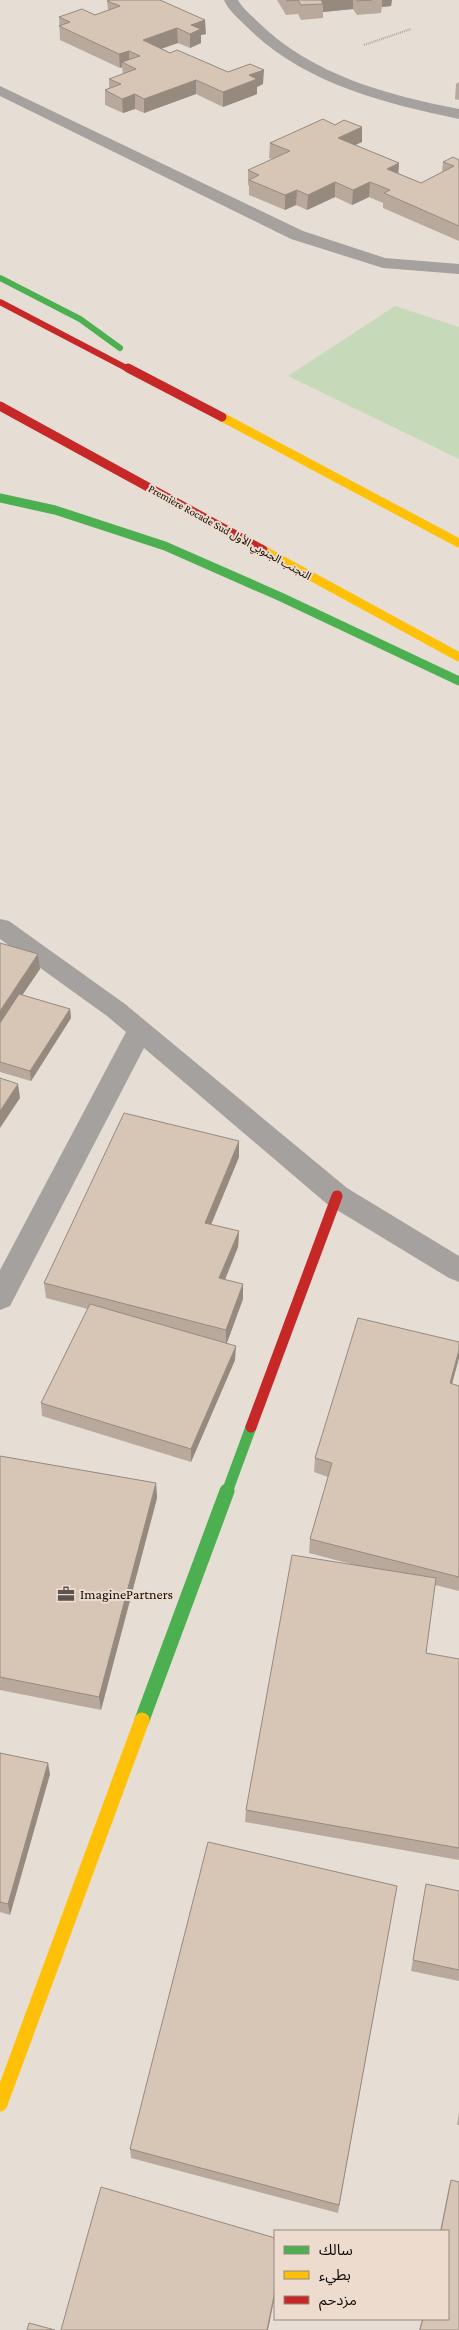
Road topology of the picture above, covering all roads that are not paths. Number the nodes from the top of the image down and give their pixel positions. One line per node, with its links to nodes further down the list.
1 (231, 0): 3 (street)
2 (0, 90): 4 (street)
3 (459, 114)
4 (459, 269)
5 (0, 278): 7 (main road)
6 (0, 302): 7 (main road)
7 (163, 385): 10 (main road)
8 (0, 406): 11 (main road, Première Rocade Sud التجنب الجنوبي الأول)
9 (0, 498): 12 (main road)
10 (459, 542)
11 (459, 657)
12 (459, 680)
13 (0, 927): 14 (street)
14 (140, 1030): 15 (street); 17 (street)
15 (337, 1196): 16 (street); 18 (main road)
16 (459, 1270)
17 (0, 1298)
18 (0, 2104)

